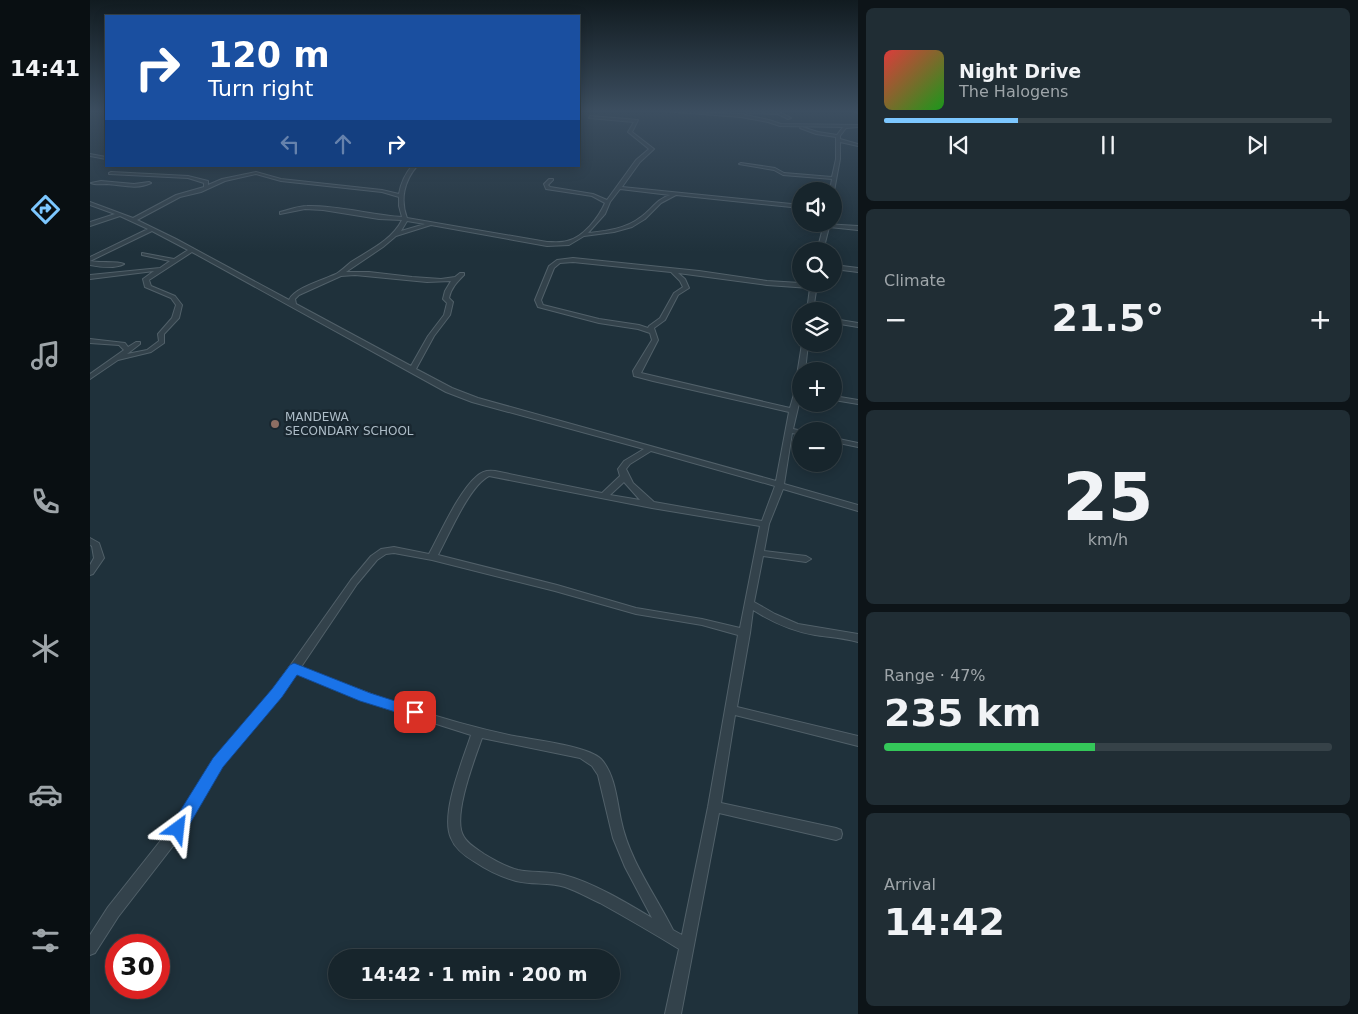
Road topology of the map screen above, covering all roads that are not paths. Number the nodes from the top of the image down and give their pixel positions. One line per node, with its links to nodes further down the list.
1 (641, 158): 14 (street)
2 (838, 158): 8 (street)
3 (741, 164): 8 (street)
4 (414, 167): 16 (street)
5 (122, 168): 6 (street)
6 (111, 173): 12 (street); 13 (street)
7 (226, 175): 13 (street)
8 (833, 178): 10 (street)
9 (551, 180): 17 (street)
10 (833, 182)
11 (149, 183): 12 (street)
12 (92, 184)
13 (206, 184): 16 (street); 23 (street)
14 (620, 188): 15 (street); 17 (street)
15 (677, 194): 19 (street); 32 (street)
16 (401, 196): 22 (street)
17 (608, 202): 32 (street)
18 (90, 203): 21 (street)
19 (792, 206)
20 (282, 213): 22 (street)
21 (120, 214): 23 (street); 24 (street)
22 (405, 219): 25 (street); 31 (street)
23 (134, 220): 29 (street)
24 (90, 224)
25 (435, 224): 26 (street); 30 (street)
26 (428, 226): 30 (street); 31 (street)
27 (842, 226): 28 (street)
28 (858, 228)
29 (153, 229): 34 (street); 36 (street)
30 (462, 229): 33 (street)
31 (395, 235): 47 (street)
32 (583, 235): 33 (street)
33 (560, 249): 38 (street)
34 (191, 250): 37 (street); 53 (street)
35 (144, 254): 37 (street)
36 (90, 259)
37 (172, 260): 42 (street)
38 (573, 260): 44 (street); 56 (street)
39 (90, 263): 40 (street)
40 (121, 264)
41 (842, 268): 43 (street)
42 (158, 270): 46 (street); 60 (street)
43 (858, 270)
44 (673, 271): 45 (street); 50 (street)
45 (699, 273): 50 (street); 52 (street)
46 (119, 274): 48 (street); 51 (street)
47 (340, 274): 49 (street); 53 (street)
48 (90, 276)
49 (459, 277): 61 (street)
50 (683, 280): 56 (street)
51 (90, 282)
52 (792, 284)
53 (293, 306): 61 (street)
54 (842, 322): 55 (street)
55 (858, 325)
56 (653, 332): 65 (street)
57 (90, 341): 59 (street)
58 (138, 343): 59 (street)
59 (127, 350): 60 (street)
60 (116, 359): 62 (street)
61 (412, 370): 70 (street)
62 (90, 377)
63 (842, 399): 64 (street)
64 (858, 402)
65 (792, 411): 66 (street)
66 (788, 430): 67 (street); 72 (street)
67 (792, 431)
68 (842, 442): 69 (street)
69 (858, 445)
70 (649, 449): 71 (street); 72 (street)
71 (624, 477): 73 (street); 74 (street)
72 (780, 484): 75 (street); 76 (street)
73 (604, 496): 74 (street); 79 (street)
74 (652, 505): 76 (street)
75 (858, 508)
76 (765, 524): 78 (street)
77 (90, 541): 81 (street)
78 (760, 553): 80 (street); 82 (street)
79 (432, 557): 83 (street); 85 (street)
80 (806, 559)
81 (90, 572)
82 (749, 603): 83 (street); 84 (street)
83 (745, 632): 86 (street)
84 (858, 638)
85 (294, 668): 87 (street); 93 (street)
86 (731, 710): 88 (street); 89 (street)
87 (478, 733): 91 (street); 91 (street)
88 (858, 741)
89 (714, 807): 90 (street); 92 (street)
90 (836, 834)
91 (668, 935): 92 (street)
92 (685, 945): 94 (street)
93 (90, 948)
94 (673, 1014)

